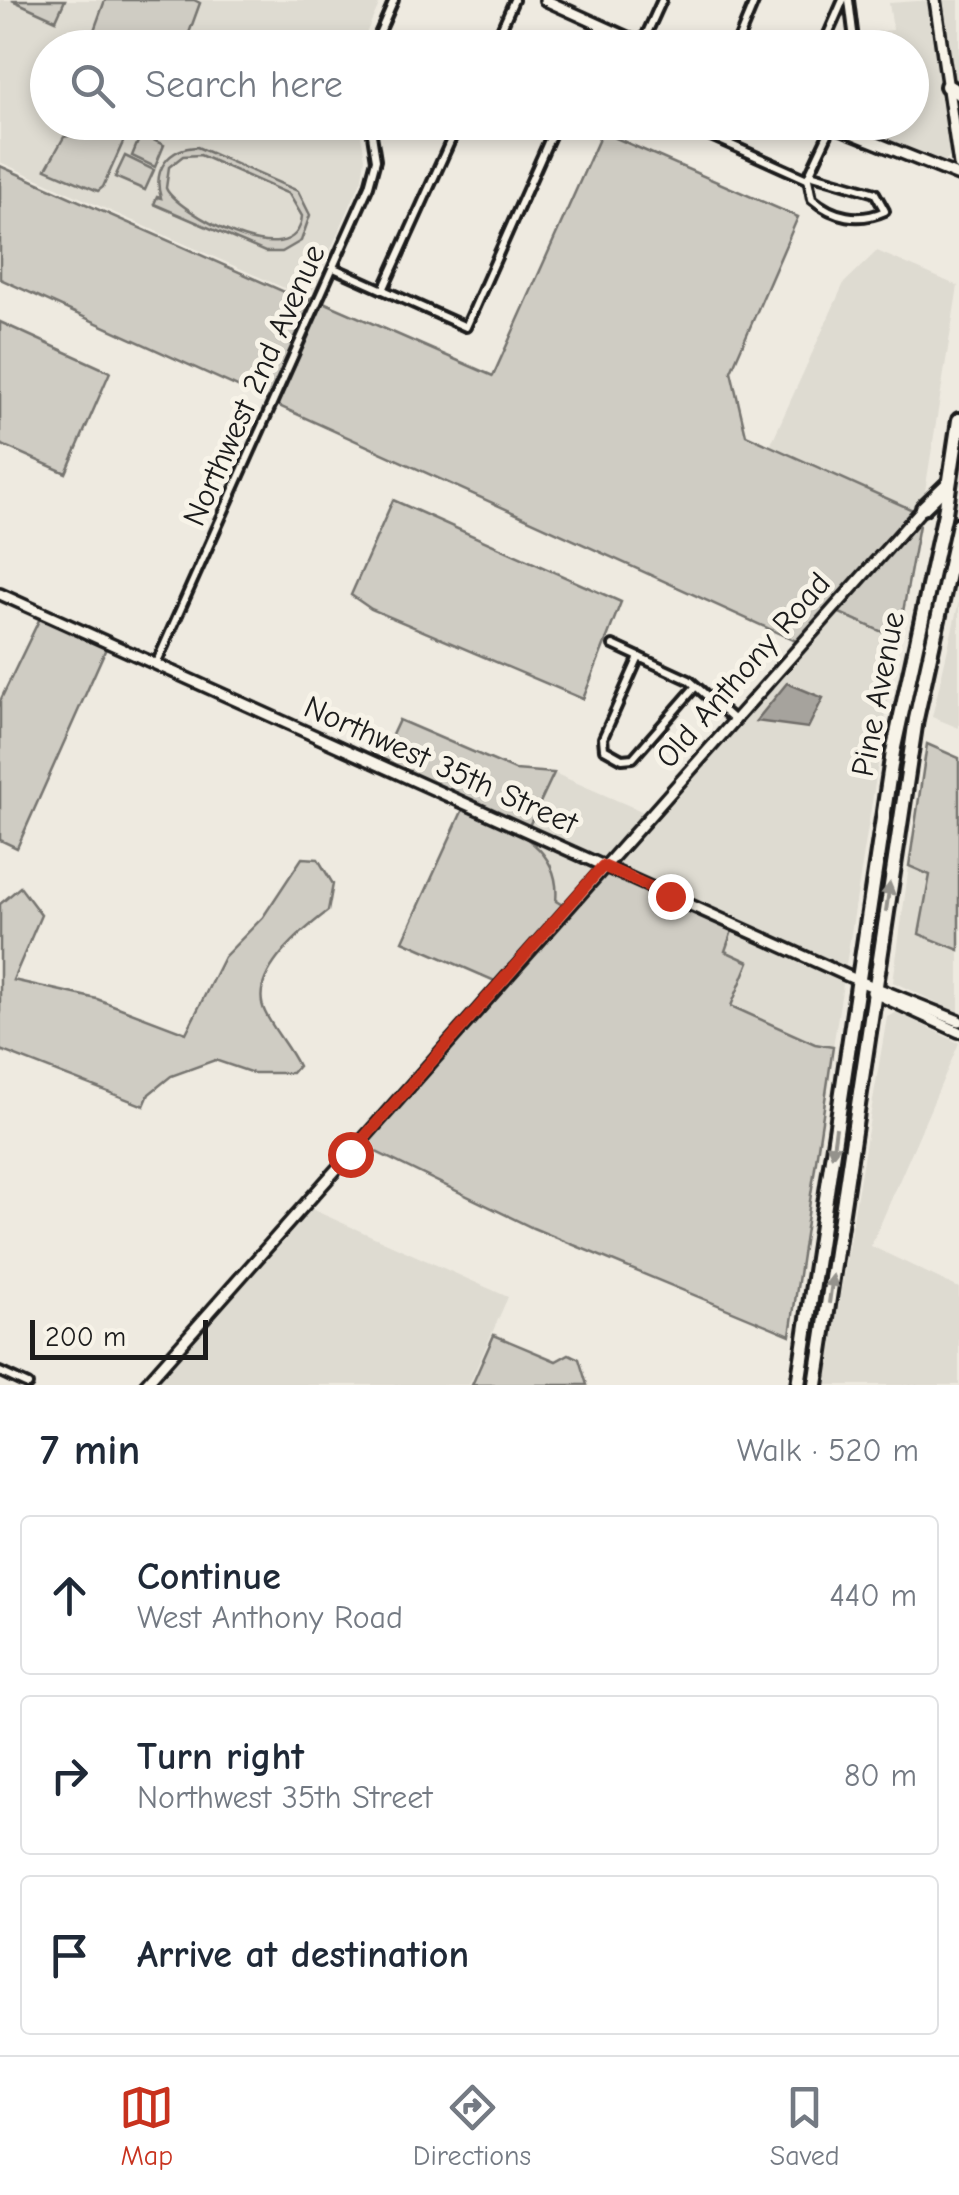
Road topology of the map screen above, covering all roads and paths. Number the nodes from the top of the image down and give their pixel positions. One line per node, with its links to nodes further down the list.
1 (394, 0): 11 (street)
2 (514, 0): 12 (street)
3 (545, 0): 9 (street)
4 (574, 0): 9 (street)
5 (662, 0): 15 (street)
6 (755, 0): 16 (street)
7 (846, 0): 17 (street); 18 (street)
8 (935, 0): 19 (street)
9 (570, 11): 10 (street)
10 (601, 25): 13 (street); 14 (street)
11 (381, 30)
12 (500, 30)
13 (599, 30)
14 (612, 30)
15 (652, 30)
16 (742, 30)
17 (831, 30)
18 (852, 30)
19 (953, 89): 26 (street)
20 (373, 140): 30 (street, Northwest 2nd Avenue)
21 (451, 140): 31 (street)
22 (549, 140): 31 (street)
23 (723, 140): 28 (street)
24 (822, 140): 28 (street)
25 (868, 141): 27 (street)
26 (958, 160): 27 (street)
27 (942, 170): 29 (street)
28 (809, 176): 28 (street)
29 (959, 176)
30 (334, 268): 31 (street); 41 (street, Northwest 2nd Avenue)
31 (383, 290)
32 (959, 420): 33 (highway, Pine Avenue)
33 (950, 480): 34 (highway); 35 (highway); 36 (highway, Pine Avenue)
34 (923, 508): 36 (highway); 43 (street, Old Anthony Road)
35 (959, 508)
36 (944, 513): 44 (highway, Pine Avenue)
37 (959, 524): 45 (highway, Pine Avenue)
38 (2, 594): 41 (street, Northwest 35th Street)
39 (614, 645): 40 (street)
40 (638, 656): 42 (street); 42 (street)
41 (156, 664): 46 (street, Northwest 35th Street)
42 (696, 686): 43 (street)
43 (733, 719): 46 (street, Old Anthony Road)
44 (893, 752): 45 (highway); 47 (highway, Pine Avenue)
45 (904, 790): 48 (highway, Pine Avenue, one-way to 45)
46 (603, 866): 47 (street, Northwest 35th Street); 55 (street, Old Anthony Road)
47 (858, 981): 48 (street, Northwest 35th Street); 51 (highway, Pine Avenue, one-way to 51)
48 (874, 989): 49 (street, Northwest 35th Street); 50 (street, Northwest 35th Street); 52 (highway, Pine Avenue)
49 (959, 1021)
50 (959, 1032)
51 (818, 1250): 52 (highway); 56 (highway, Pine Avenue)
52 (836, 1253): 57 (highway, Pine Avenue, one-way to 52)
53 (0, 1372): 54 (street)
54 (28, 1385)
55 (145, 1385)
56 (798, 1385)
57 (816, 1385)

